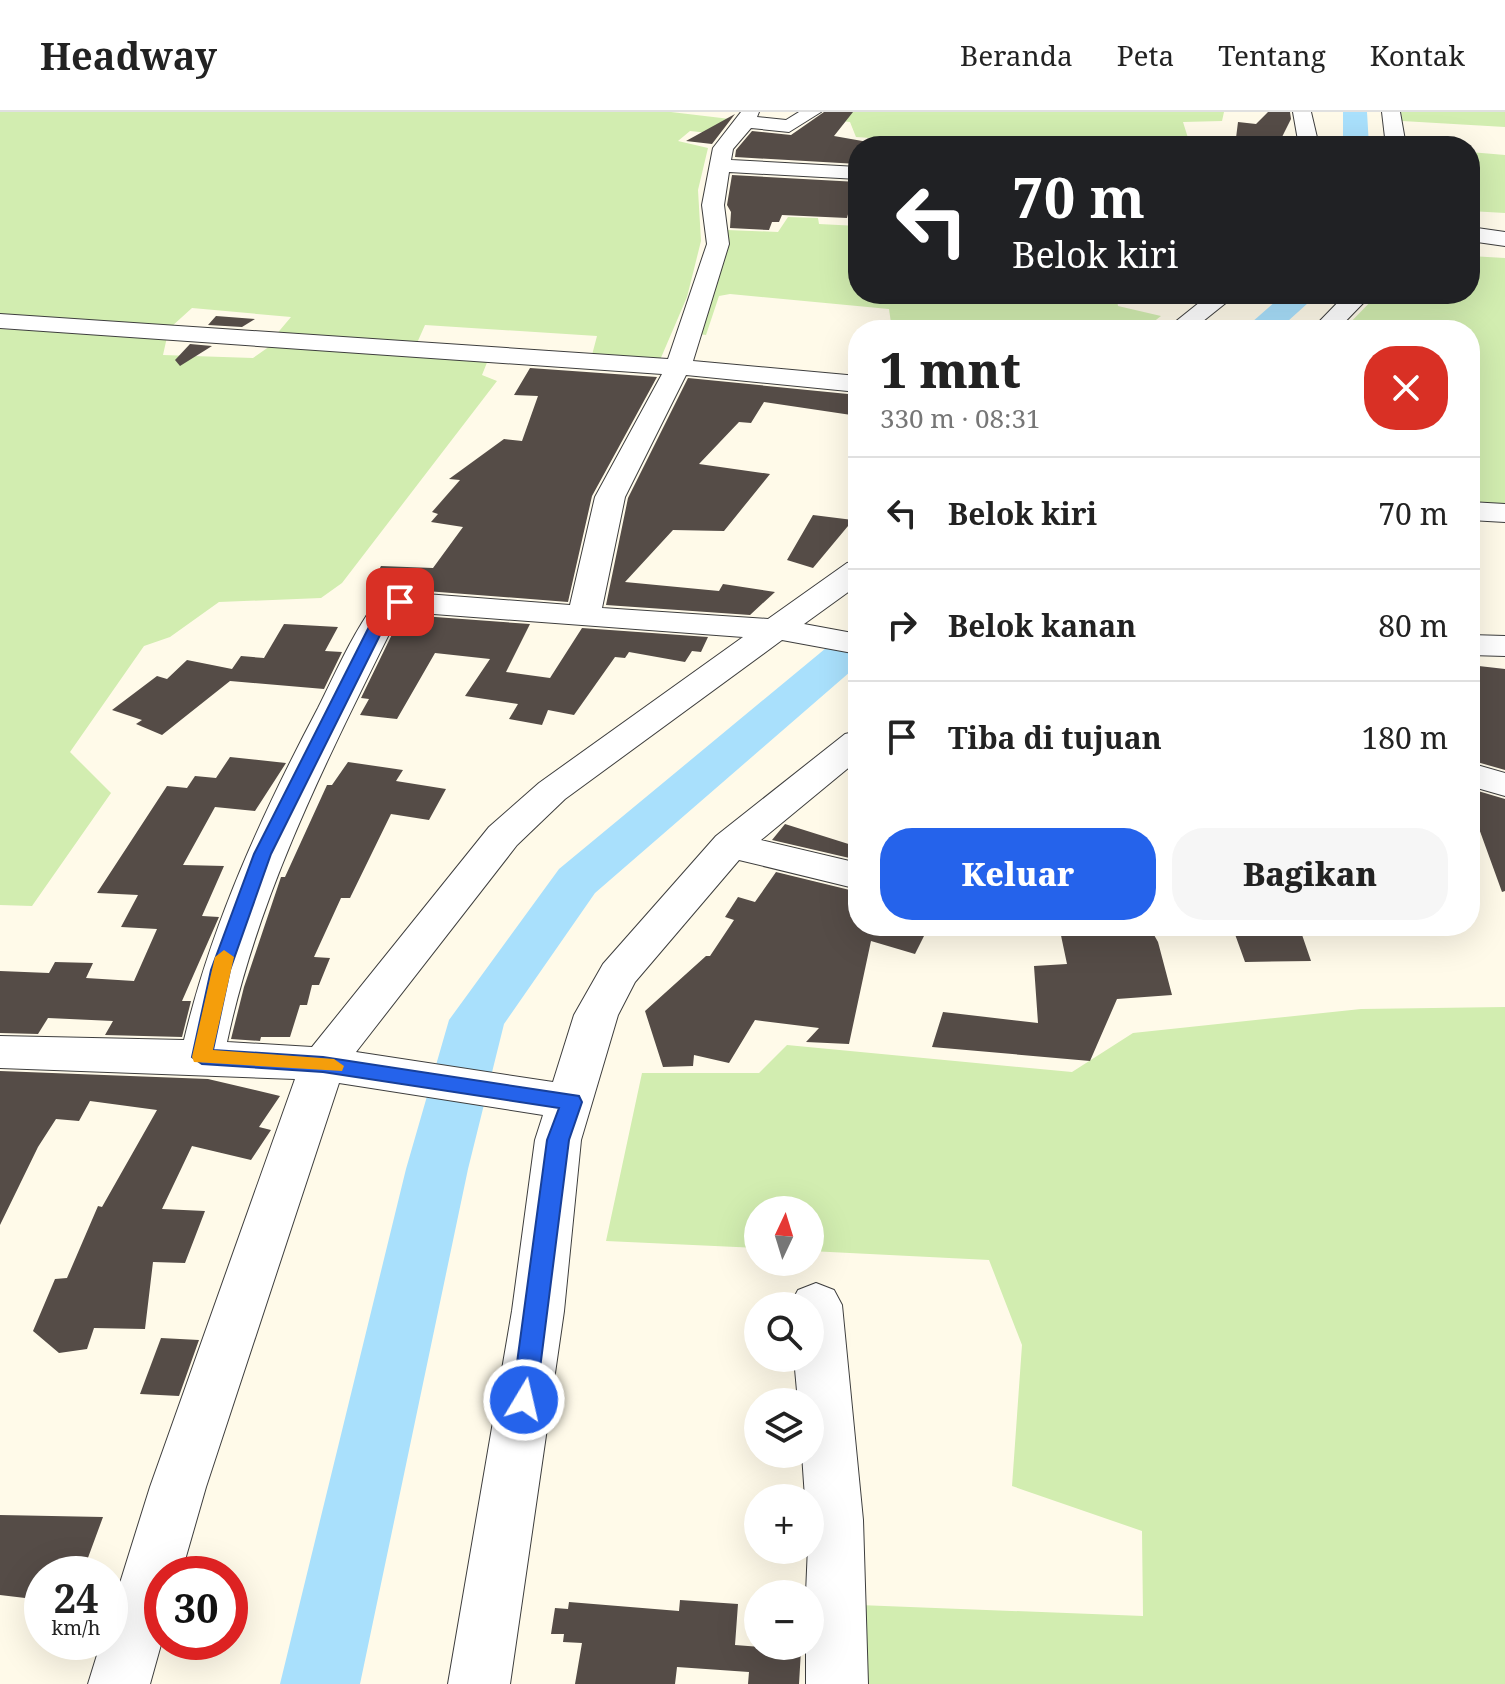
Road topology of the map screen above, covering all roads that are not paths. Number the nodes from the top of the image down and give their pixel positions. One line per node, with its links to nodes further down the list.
1 (812, 112): 4 (street)
2 (1302, 112): 5 (street)
3 (1391, 112): 6 (street)
4 (748, 117): 7 (street)
5 (1307, 136)
6 (1395, 136)
7 (720, 165): 8 (street); 16 (street)
8 (848, 172)
9 (1480, 235): 10 (street)
10 (1505, 239)
11 (1212, 304): 13 (street)
12 (1350, 304): 14 (street)
13 (1190, 320)
14 (1333, 320)
15 (0, 321): 16 (street)
16 (678, 367): 17 (street); 21 (street)
17 (848, 383)
18 (1480, 512): 19 (street)
19 (1505, 513)
20 (848, 580): 22 (street)
21 (584, 616): 22 (street); 32 (street)
22 (797, 632): 23 (street); 33 (street)
23 (848, 642)
24 (1480, 645): 25 (street)
25 (1505, 646)
26 (848, 750): 29 (street)
27 (1480, 777): 28 (street)
28 (1505, 785)
29 (730, 845): 30 (street); 34 (street)
30 (848, 874)
31 (0, 1052): 32 (street)
32 (202, 1057): 33 (street)
33 (341, 1067): 34 (street); 36 (street)
34 (553, 1099): 37 (street)
35 (822, 1372): 38 (street)
36 (119, 1684)
37 (479, 1684)
38 (837, 1684)

